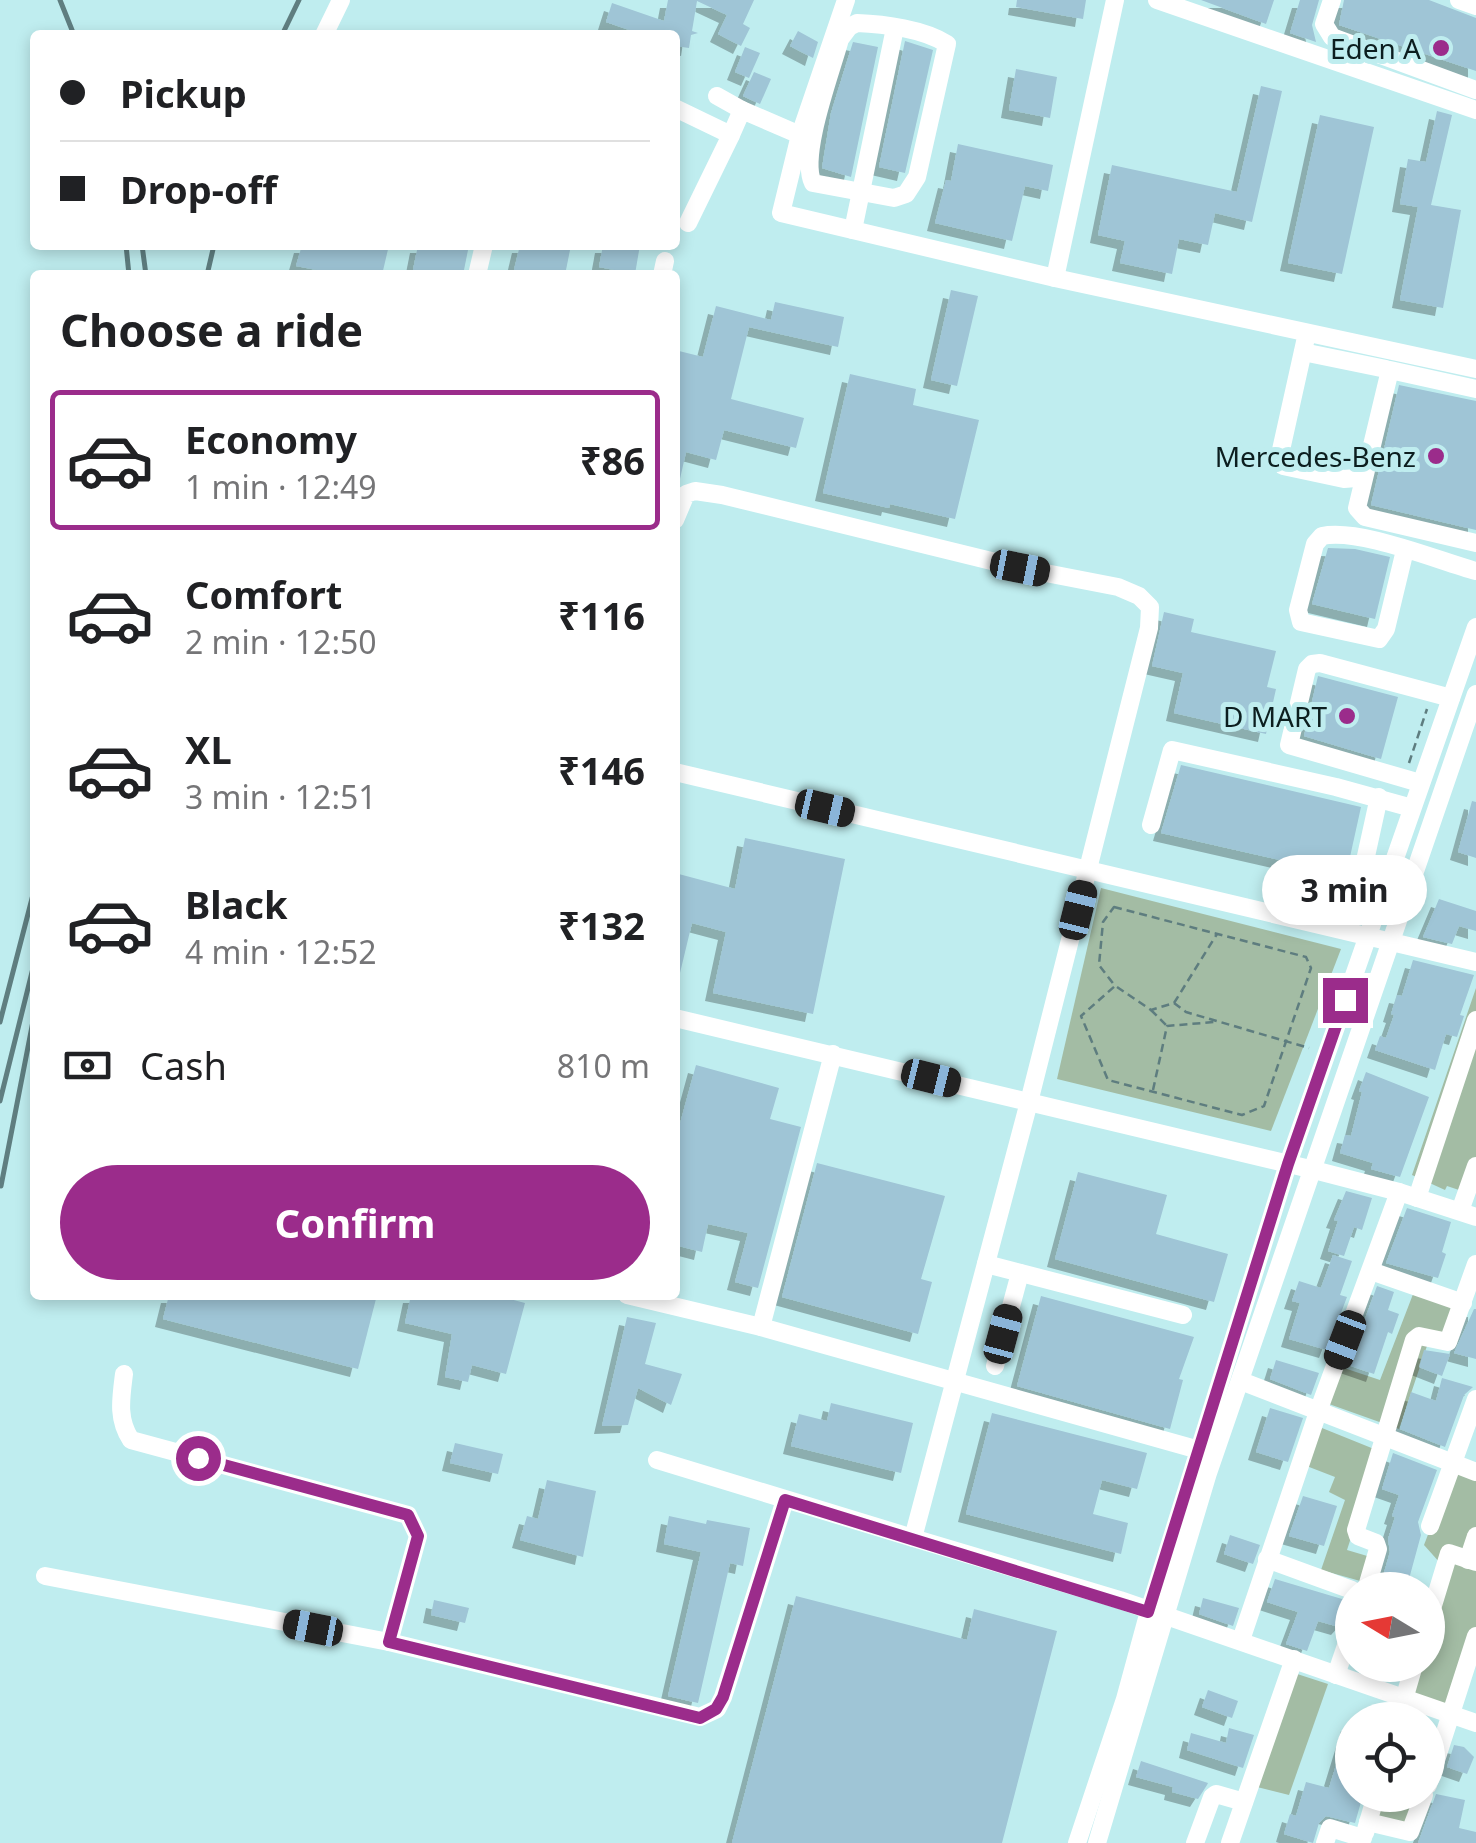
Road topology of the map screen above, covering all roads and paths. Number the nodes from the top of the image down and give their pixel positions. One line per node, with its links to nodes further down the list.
1 (340, 0): 9 (street)
2 (846, 0): 16 (street)
3 (1115, 0): 20 (street)
4 (1157, 0): 14 (street)
5 (1332, 0): 10 (street)
6 (1459, 0): 7 (street)
7 (1476, 6)
8 (895, 28): 17 (street); 17 (street); 17 (street)
9 (326, 30)
10 (1476, 90)
11 (717, 96): 13 (street)
12 (680, 110): 15 (street)
13 (742, 110): 15 (street); 16 (street)
14 (1476, 110)
15 (730, 135): 18 (street)
16 (800, 135): 19 (street)
17 (860, 192): 19 (street)
18 (688, 223)
19 (852, 230): 20 (street)
20 (1055, 278): 21 (street)
21 (1307, 333): 22 (street); 23 (street)
22 (1302, 352): 23 (street); 23 (street)
23 (1390, 360): 24 (street); 25 (street); 27 (street)
24 (1476, 369)
25 (1476, 389)
26 (680, 508): 38 (street)
27 (1476, 542)
28 (1406, 550): 28 (street); 29 (street)
29 (1476, 571)
30 (1476, 626): 32 (street)
31 (1476, 694): 42 (street)
32 (1442, 696): 34 (street); 34 (path); 34 (street)
33 (680, 773): 38 (street)
34 (1412, 781): 36 (street)
35 (1378, 797): 36 (street); 37 (street); 39 (street)
36 (1412, 808): 41 (street)
37 (1151, 826)
38 (1087, 872): 41 (street); 55 (street)
39 (1348, 889)
40 (1217, 934): 44 (path); 45 (path); 51 (path)
41 (1366, 935): 42 (street); 52 (street)
42 (1389, 940): 43 (street); 58 (street)
43 (1476, 962)
44 (1115, 986): 46 (path); 54 (path)
45 (1174, 1004): 46 (path); 49 (path)
46 (1150, 1010): 50 (path)
47 (680, 1019): 53 (street)
48 (1476, 1020): 59 (street)
49 (1218, 1022): 50 (path); 51 (path)
50 (1167, 1026): 54 (path)
51 (1286, 1043): 52 (path); 54 (path)
52 (1326, 1053): 56 (street)
53 (833, 1054): 55 (street); 68 (street)
54 (1152, 1091)
55 (1029, 1102): 56 (street); 61 (street)
56 (1288, 1164): 58 (street); 76 (street)
57 (1476, 1166): 60 (street)
58 (1310, 1169): 59 (street); 72 (street)
59 (1408, 1195): 60 (street); 63 (street)
60 (1468, 1214)
61 (986, 1264): 64 (street); 71 (street)
62 (1476, 1264): 66 (street)
63 (1371, 1270): 66 (street); 74 (street)
64 (1020, 1273): 67 (street); 69 (street)
65 (648, 1300): 68 (street)
66 (1463, 1303): 75 (street)
67 (1182, 1316)
68 (762, 1327): 71 (street)
69 (995, 1366)
70 (124, 1374): 93 (street)
71 (955, 1381): 76 (street); 83 (street)
72 (1241, 1381): 74 (street); 90 (street)
73 (1476, 1399): 78 (street)
74 (1319, 1409): 75 (street); 84 (street)
75 (1385, 1436): 78 (street); 86 (street)
76 (1199, 1450): 90 (street)
77 (657, 1460): 80 (street)
78 (1453, 1463): 79 (street); 81 (street)
79 (1476, 1472)
80 (785, 1500): 83 (street); 93 (street)
81 (1430, 1526)
82 (1476, 1536): 85 (street)
83 (913, 1538): 90 (street)
84 (1268, 1558): 89 (street); 92 (street)
85 (1472, 1561): 87 (street)
86 (1371, 1572)
87 (1442, 1572)
88 (45, 1576): 93 (street)
89 (1335, 1584)
90 (1158, 1614): 92 (street); 106 (street); 107 (street)
91 (1476, 1636): 100 (street)
92 (1240, 1640): 94 (street)
93 (389, 1642)
94 (1294, 1659): 95 (street); 103 (street)
95 (1335, 1674)
96 (1359, 1682): 98 (street)
97 (1409, 1682): 98 (street)
98 (1404, 1698): 99 (street); 100 (street)
99 (1403, 1702)
100 (1450, 1714): 101 (street); 102 (street)
101 (1476, 1723)
102 (1445, 1730)
103 (1244, 1802): 108 (street); 109 (street)
104 (1418, 1812): 105 (street)
105 (1364, 1834): 110 (street)
106 (1077, 1843)
107 (1097, 1843)
108 (1195, 1843)
109 (1230, 1843)
110 (1324, 1843)

